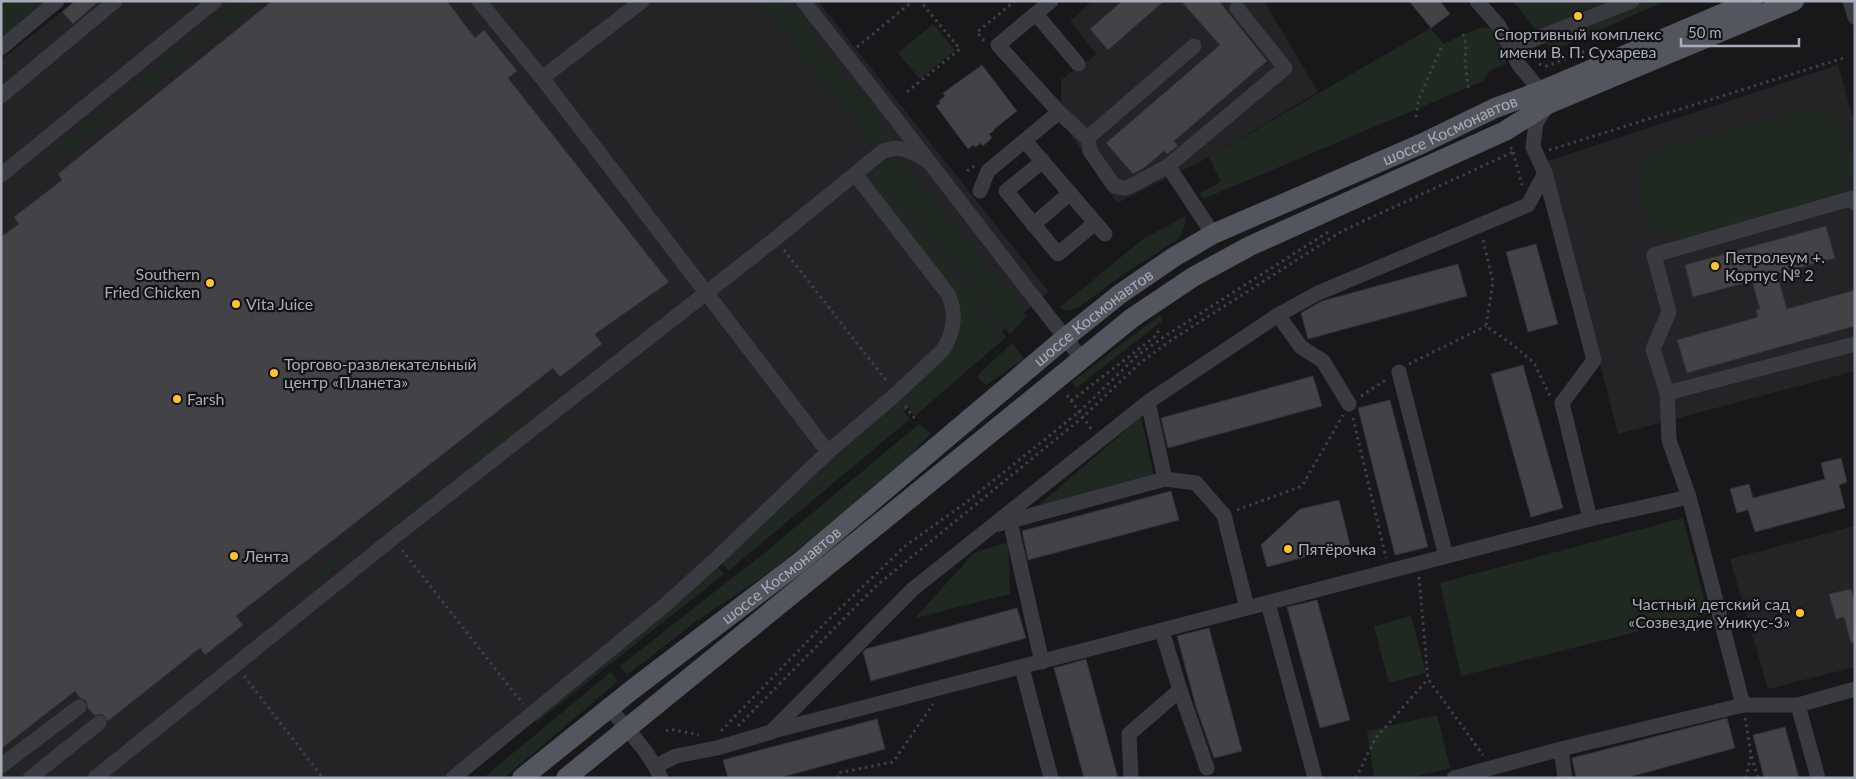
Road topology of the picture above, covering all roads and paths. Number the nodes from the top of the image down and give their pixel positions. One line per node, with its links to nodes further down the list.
1 (57, 1): 23 (street)
2 (116, 1): 32 (street)
3 (215, 1): 16 (street)
4 (479, 1): 29 (street)
5 (642, 1): 29 (street)
6 (803, 1): 26 (street)
7 (913, 1): 26 (path)
8 (920, 1): 31 (path)
9 (1015, 1): 24 (path)
10 (1051, 1): 18 (street)
11 (1477, 1): 25 (street)
12 (1632, 1): 25 (street)
13 (1752, 1): 33 (main road, шоссе Космонавтов)
14 (1794, 1): 33 (main road, шоссе Космонавтов)
15 (1850, 1): 19 (street)
16 (203, 6): 49 (street)
17 (1237, 8): 45 (street)
18 (1036, 14): 28 (street); 34 (street)
19 (1855, 16)
20 (1463, 34): 30 (path)
21 (1443, 44): 35 (path)
22 (1194, 46): 36 (street)
23 (1, 48)
24 (990, 48)
25 (1512, 48): 33 (street)
26 (847, 56): 42 (street)
27 (1846, 57): 41 (path)
28 (1078, 64)
29 (542, 78): 59 (street)
30 (1470, 91)
31 (907, 92)
32 (1, 96)
33 (1544, 97): 41 (street, шоссе Космонавтов); 56 (main road, шоссе Космонавтов); 65 (main road, шоссе Космонавтов)
34 (1059, 112): 36 (street); 37 (street)
35 (1416, 117)
36 (1088, 140): 45 (street)
37 (1025, 141): 44 (street); 50 (street)
38 (1510, 146): 39 (path)
39 (1501, 150)
40 (1513, 152): 53 (path)
41 (1536, 154): 47 (street, шоссе Космонавтов)
42 (926, 160): 48 (street); 63 (street)
43 (981, 160): 46 (path)
44 (1043, 161): 51 (street); 54 (street)
45 (1168, 166): 56 (street)
46 (966, 171)
47 (1545, 173): 53 (street); 72 (street, шоссе Космонавтов)
48 (855, 174): 58 (street); 68 (street)
49 (1, 175)
50 (980, 191)
51 (1070, 193): 54 (street); 54 (street)
52 (1855, 203): 67 (street)
53 (1528, 205): 60 (street)
54 (1034, 224)
55 (1334, 229): 74 (path)
56 (1213, 234): 63 (main road, шоссе Космонавтов)
57 (1482, 235): 61 (path)
58 (775, 239): 59 (street); 68 (path)
59 (707, 292): 77 (street); 84 (street)
60 (1278, 315): 71 (street); 73 (street)
61 (1486, 326): 66 (path); 72 (path)
62 (1159, 328): 70 (path)
63 (1065, 338): 65 (street); 101 (main road, шоссе Космонавтов)
64 (1855, 344): 67 (street)
65 (1082, 359): 104 (main road, шоссе Космонавтов)
66 (1399, 372): 73 (path); 85 (street)
67 (1667, 393): 79 (street)
68 (896, 394): 75 (path); 77 (street)
69 (1067, 395): 70 (path)
70 (1071, 401): 74 (path)
71 (1148, 402): 76 (street); 78 (street)
72 (1562, 403): 81 (street)
73 (1349, 404): 80 (path); 87 (path)
74 (1079, 412): 76 (path); 107 (path)
75 (916, 420)
76 (1100, 440): 83 (street)
77 (828, 452): 102 (street)
78 (1165, 479): 80 (street); 82 (street)
79 (1689, 497): 81 (street); 98 (street)
80 (1224, 514): 89 (street)
81 (1590, 519): 85 (street)
82 (1010, 521): 83 (street); 91 (street)
83 (992, 526): 106 (street)
84 (393, 538): 92 (street); 102 (path)
85 (1446, 556): 86 (street)
86 (1418, 564): 87 (street); 94 (path)
87 (1389, 572): 88 (street)
88 (1268, 603): 89 (street); 126 (street)
89 (1248, 608): 90 (street)
90 (1162, 631): 91 (street); 96 (street)
91 (1042, 662): 93 (street)
92 (235, 664): 118 (street); 119 (path)
93 (1022, 668): 95 (street); 124 (street)
94 (1428, 679): 114 (path); 127 (path)
95 (945, 688): 106 (street); 123 (path)
96 (1180, 690): 113 (street); 125 (street)
97 (1855, 690): 99 (street)
98 (1743, 705): 99 (street); 109 (street); 110 (path)
99 (1798, 705): 132 (street)
100 (79, 707): 112 (street)
101 (610, 708): 104 (street); 121 (main road, шоссе Космонавтов)
102 (531, 714): 120 (street)
103 (99, 723): 117 (street)
104 (626, 728): 115 (street); 122 (main road, шоссе Космонавтов)
105 (666, 731): 108 (path)
106 (771, 732): 115 (street)
107 (715, 734)
108 (708, 737)
109 (1561, 749): 114 (street); 129 (street)
110 (1751, 754): 130 (path); 131 (path)
111 (42, 760): 116 (street)
112 (1, 766)
113 (1207, 768)
114 (1492, 768): 128 (street)
115 (659, 775)
116 (18, 778)
117 (30, 778)
118 (95, 778)
119 (323, 778)
120 (453, 778)
121 (522, 778)
122 (566, 778)
123 (837, 778)
124 (1051, 778)
125 (1131, 778)
126 (1315, 778)
127 (1356, 778)
128 (1454, 778)
129 (1565, 778)
130 (1746, 778)
131 (1758, 778)
132 (1818, 778)

